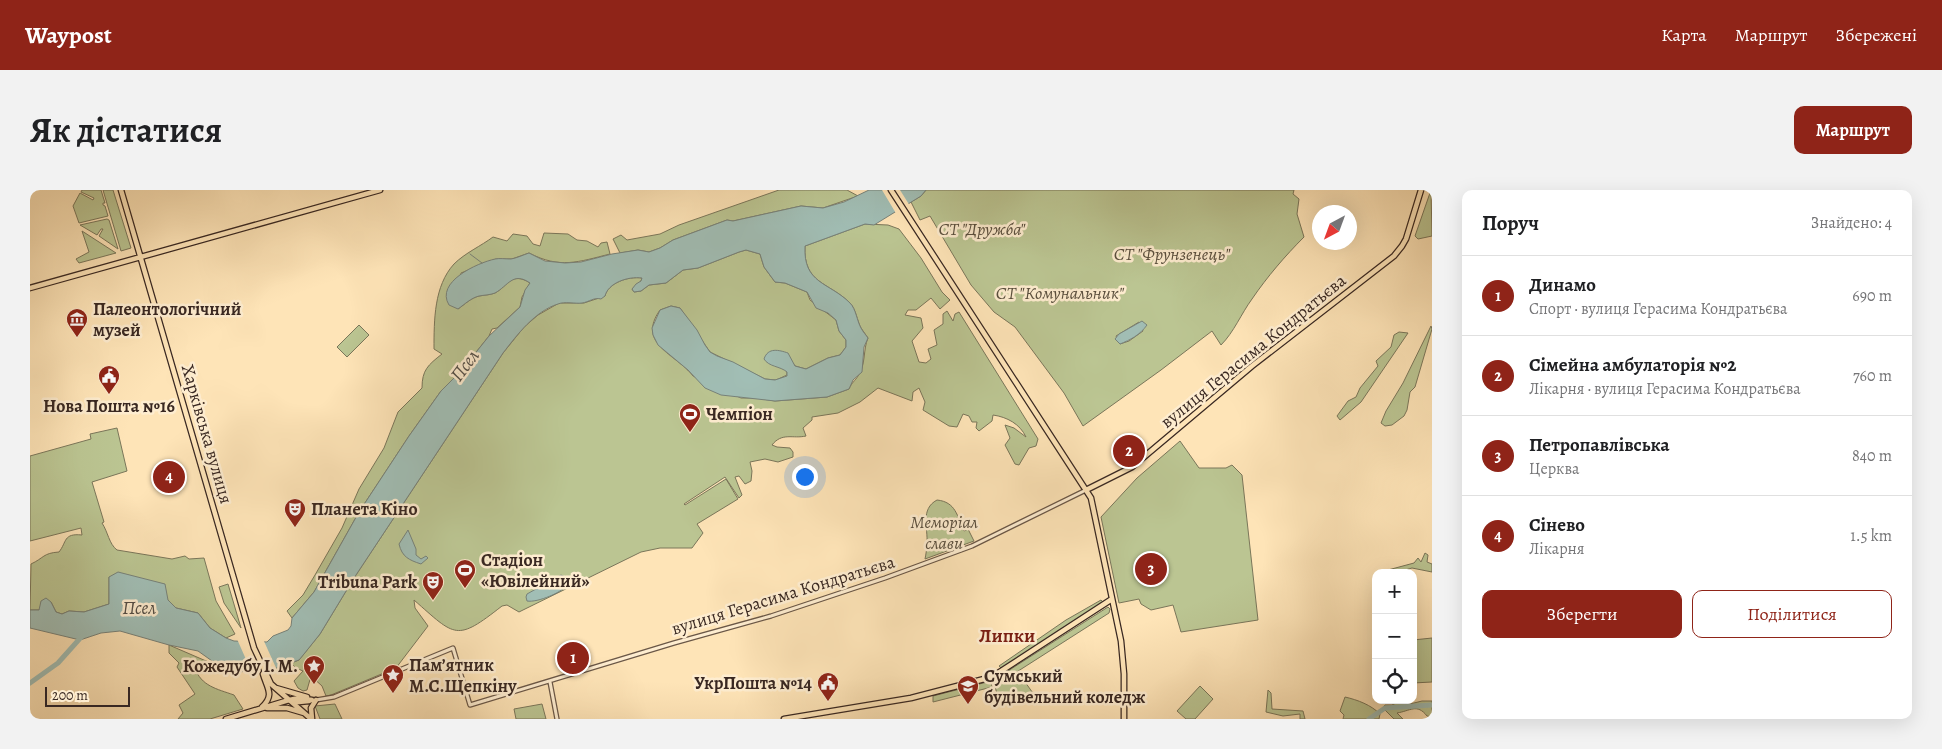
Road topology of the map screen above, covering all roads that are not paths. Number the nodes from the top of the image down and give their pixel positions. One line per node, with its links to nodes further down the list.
1 (121, 190): 5 (main road, Харківська вулиця)
2 (380, 190): 5 (main road)
3 (891, 190): 7 (main road)
4 (1421, 190): 7 (main road, вулиця Герасима Кондратьєва)
5 (141, 257): 6 (main road); 10 (main road, Харківська вулиця)
6 (30, 288)
7 (1086, 490): 8 (main road); 9 (street, вулиця Герасима Кондратьєва)
8 (1112, 599): 18 (main road); 19 (main road)
9 (550, 682): 12 (street, вулиця Герасима Кондратьєва); 17 (street)
10 (271, 686): 11 (main road, Харківська вулиця); 12 (main road); 13 (main road)
11 (289, 700): 12 (main road); 13 (main road); 14 (main road, Харківська вулиця)
12 (314, 700): 16 (main road)
13 (261, 708): 14 (main road); 15 (main road)
14 (306, 714): 16 (main road, Харківська вулиця)
15 (226, 719)
16 (312, 719)
17 (557, 719)
18 (784, 719)
19 (1124, 719)

